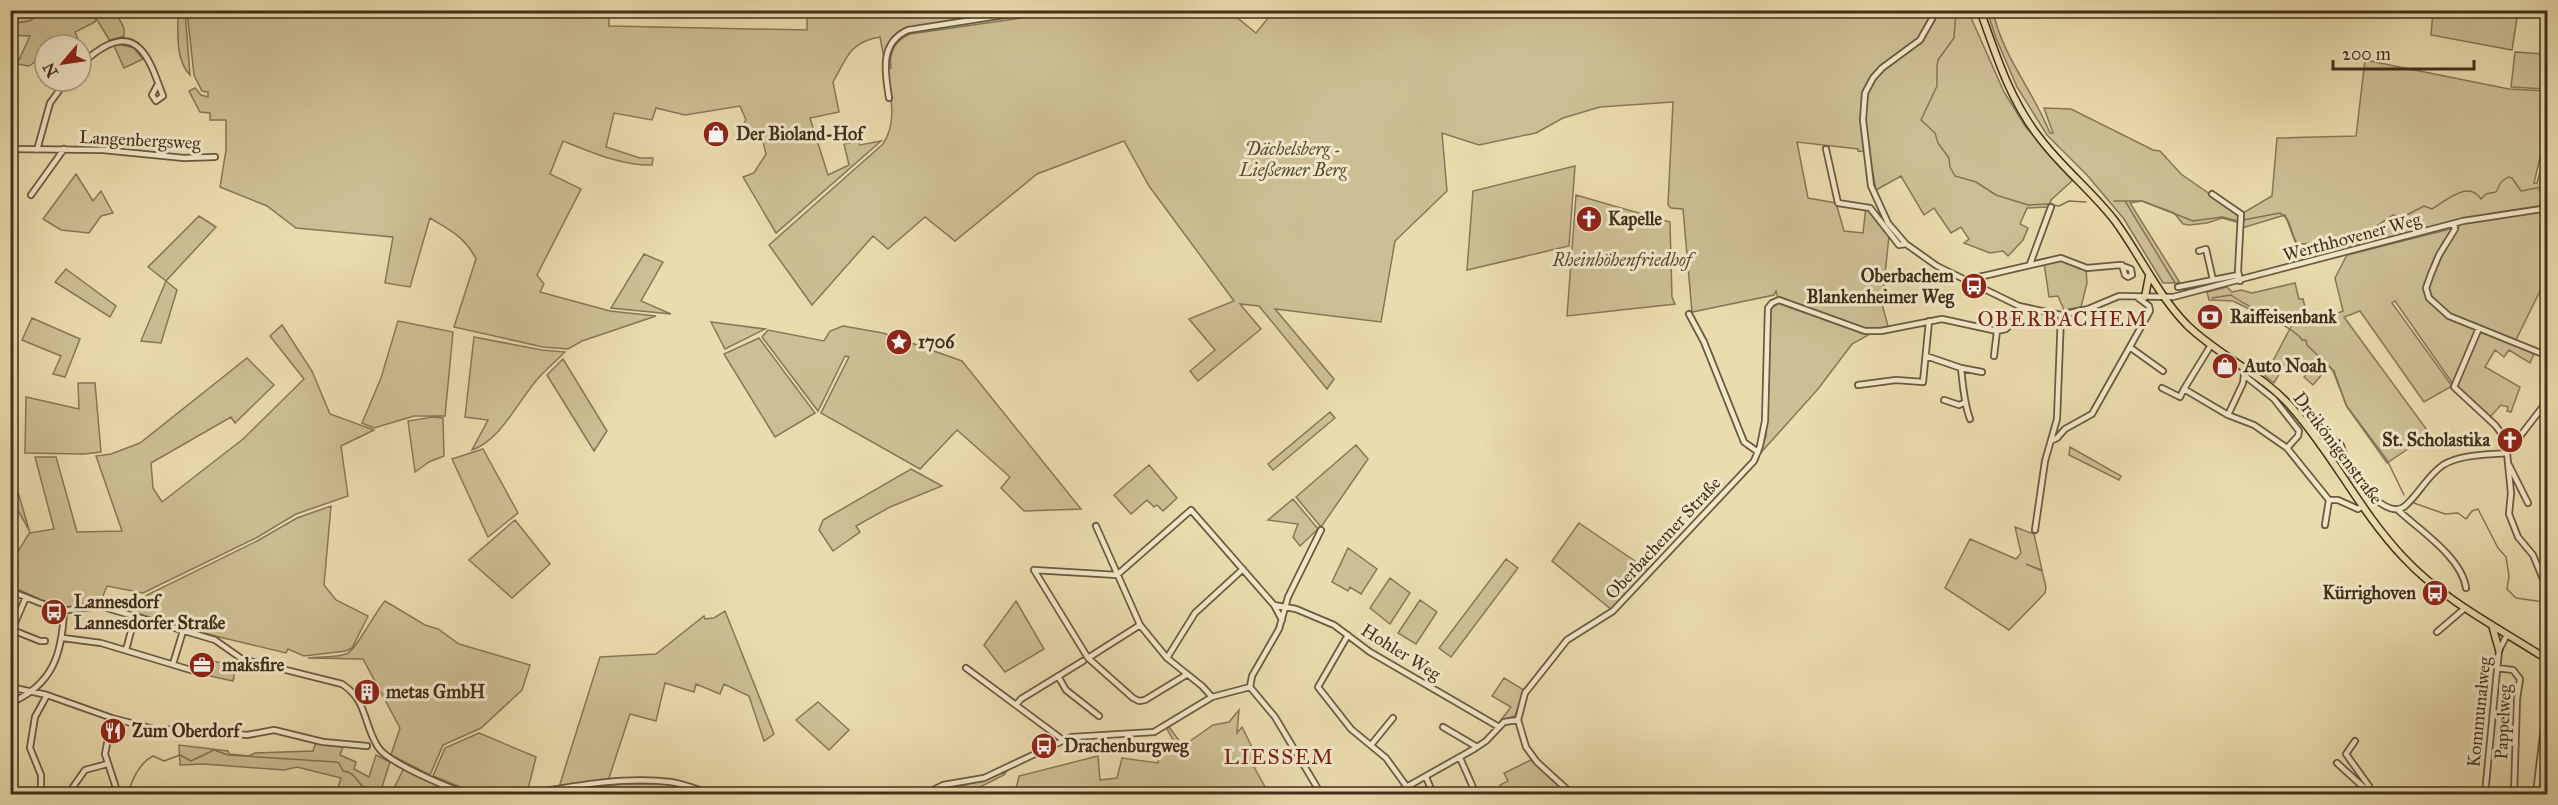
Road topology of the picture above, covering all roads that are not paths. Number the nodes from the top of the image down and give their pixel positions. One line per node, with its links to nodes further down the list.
1 (590, 10): 2 (street)
2 (618, 10)
3 (1037, 10): 9 (street)
4 (1937, 10): 20 (street)
5 (1980, 10): 24 (main road, Dreikönigenstraße)
6 (93, 56): 7 (street)
7 (158, 84)
8 (57, 93): 13 (street)
9 (889, 98)
10 (10, 148): 13 (street, Langenbergsweg)
11 (64, 149): 13 (street, Langenbergsweg); 14 (street, Langenbergsweg); 16 (street, Langenbergsweg)
12 (1826, 149): 20 (street)
13 (37, 150)
14 (215, 157)
15 (2212, 194): 25 (street)
16 (31, 195)
17 (2051, 207): 22 (street)
18 (2547, 208): 19 (street, Werthhovener Weg)
19 (2454, 225): 25 (street, Werthhovener Weg); 36 (street)
20 (1906, 244): 27 (street)
21 (2199, 251): 26 (street)
22 (2030, 264): 23 (street); 27 (street)
23 (2122, 265)
24 (2149, 276): 30 (main road); 31 (main road, Dreikönigenstraße)
25 (2239, 278): 26 (street); 31 (street, Werthhovener Weg)
26 (2213, 280): 28 (street)
27 (1973, 283): 32 (street)
28 (2178, 286)
29 (2135, 296): 30 (street); 34 (street); 39 (street)
30 (2145, 297): 31 (street)
31 (2164, 298): 38 (main road, Dreikönigenstraße)
32 (2019, 306): 34 (street); 37 (street)
33 (1689, 314): 60 (street)
34 (2061, 315): 56 (street)
35 (1929, 321): 37 (street); 40 (street); 60 (street)
36 (2479, 328): 42 (street); 58 (street)
37 (1997, 331): 41 (street)
38 (2211, 345): 44 (main road, Dreikönigenstraße); 50 (street)
39 (2131, 348): 45 (street); 56 (street)
40 (1926, 356): 43 (street); 48 (street)
41 (1994, 356)
42 (2547, 356)
43 (1961, 368): 46 (street); 53 (street)
44 (2245, 368): 47 (street); 57 (main road, Dreikönigenstraße)
45 (2163, 370)
46 (1982, 372)
47 (2244, 375): 54 (street); 59 (street)
48 (1858, 385)
49 (2162, 388): 50 (street)
50 (2184, 389): 54 (street)
51 (1944, 400): 53 (street)
52 (2547, 400): 58 (street)
53 (1964, 403): 55 (street)
54 (2228, 415): 59 (street)
55 (1970, 419)
56 (2051, 441): 70 (street)
57 (2320, 445): 65 (main road, Dreikönigenstraße); 66 (street)
58 (2511, 446): 61 (street)
59 (2287, 448): 63 (street)
60 (1758, 452): 117 (street, Oberbachemer Straße)
61 (2507, 453): 62 (street); 66 (street)
62 (2509, 465): 64 (street); 75 (street)
63 (2329, 500): 65 (street); 67 (street)
64 (2528, 503)
65 (2363, 506): 79 (main road, Dreikönigenstraße)
66 (2399, 511): 73 (street)
67 (2325, 525)
68 (1096, 526): 72 (street)
69 (1321, 530): 78 (street)
70 (2035, 530)
71 (1243, 569): 72 (street); 77 (street); 96 (street)
72 (1117, 575): 84 (street); 97 (street)
73 (2466, 588)
74 (10, 591): 76 (street)
75 (2547, 591)
76 (27, 597): 80 (street); 85 (street)
77 (1274, 605): 78 (street, Hohler Weg); 82 (street)
78 (1286, 606): 82 (street); 89 (street, Hohler Weg)
79 (2465, 608): 83 (main road, Dreikönigenstraße); 88 (street)
80 (64, 611): 81 (street); 91 (street)
81 (135, 616): 87 (street); 94 (street)
82 (1282, 620): 106 (street)
83 (2491, 624): 90 (main road, Dreikönigenstraße); 95 (main road)
84 (1140, 625): 96 (street); 97 (street)
85 (11, 629): 93 (street)
86 (2547, 630): 92 (street)
87 (183, 631): 99 (street); 134 (street)
88 (2437, 632)
89 (1348, 635): 119 (street, Hohler Weg); 122 (street)
90 (2507, 635): 95 (street, Kommunalweg); 98 (main road, Dreikönigenstraße)
91 (63, 638): 94 (street); 107 (street)
92 (2547, 640)
93 (45, 641)
94 (126, 650): 99 (street)
95 (2499, 650): 101 (street, Kommunalweg)
96 (1167, 658): 103 (street)
97 (1085, 660): 103 (street); 104 (street)
98 (2547, 660)
99 (173, 664): 102 (street)
100 (966, 668): 112 (street)
101 (2497, 668): 143 (street, Kommunalweg); 144 (street, Pappelweg)
102 (204, 674)
103 (1186, 675): 110 (street)
104 (1058, 676): 112 (street); 114 (street)
105 (10, 687): 107 (street)
106 (1251, 687): 110 (street); 138 (street)
107 (34, 692): 109 (street); 111 (street)
108 (2547, 693): 113 (street)
109 (47, 695): 115 (street); 131 (street)
110 (1212, 697): 120 (street)
111 (10, 703)
112 (1016, 705): 120 (street)
113 (2546, 713): 145 (street)
114 (1099, 716)
115 (112, 718): 123 (street); 127 (street)
116 (1393, 718): 122 (street)
117 (1518, 720): 119 (street); 142 (street)
118 (1443, 727): 124 (street)
119 (1499, 727): 124 (street)
120 (1063, 740): 137 (street)
121 (2355, 741): 130 (street)
122 (1371, 745): 129 (street)
123 (367, 746)
124 (1477, 747): 125 (street)
125 (1460, 758): 128 (street); 141 (street)
126 (2337, 763): 130 (street)
127 (107, 764): 132 (street); 133 (street)
128 (1426, 777): 129 (street); 140 (street)
129 (1407, 787): 139 (street)
130 (2370, 792)
131 (41, 795)
132 (68, 795)
133 (118, 795)
134 (467, 795)
135 (528, 795): 136 (street)
136 (711, 795)
137 (932, 795)
138 (1321, 795)
139 (1394, 795)
140 (1434, 795)
141 (1476, 795)
142 (1572, 795)
143 (2485, 795)
144 (2514, 795)
145 (2536, 795)

